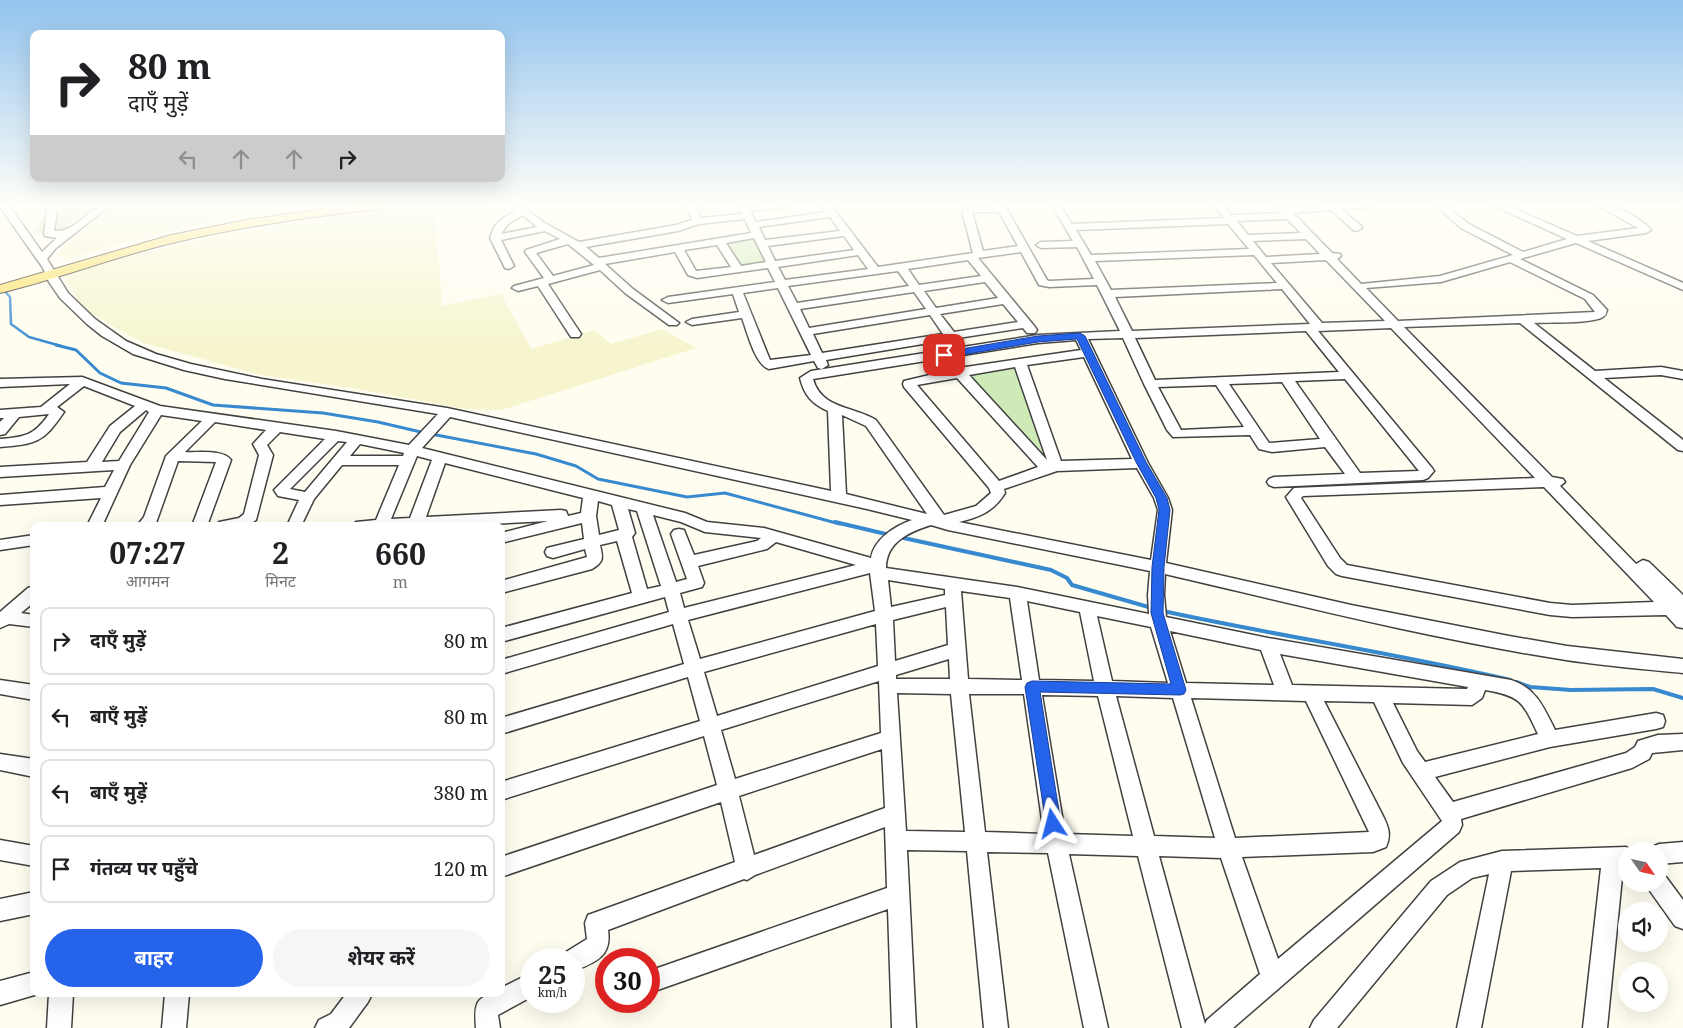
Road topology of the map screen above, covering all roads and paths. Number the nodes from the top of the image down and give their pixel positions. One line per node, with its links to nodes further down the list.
1 (32, 252): 34 (street)
2 (55, 252): 34 (street)
3 (107, 252): 34 (main road)
4 (120, 252): 34 (main road)
5 (500, 252): 31 (street)
6 (530, 252): 37 (street)
7 (584, 252): 30 (street)
8 (660, 252): 30 (street)
9 (680, 252): 33 (street)
10 (727, 252): 33 (street)
11 (766, 252): 29 (street)
12 (860, 252): 29 (street); 35 (street)
13 (974, 252): 23 (street)
14 (997, 252): 23 (street)
15 (1027, 252): 39 (street)
16 (1084, 252): 27 (street)
17 (1257, 252): 24 (street)
18 (1328, 252): 25 (street)
19 (1329, 252): 25 (street)
20 (1516, 252): 26 (street)
21 (1538, 252): 26 (street)
22 (1605, 252): 43 (street)
23 (975, 255): 32 (street); 36 (street)
24 (1260, 256): 25 (street); 27 (street); 42 (street)
25 (1333, 256): 41 (street); 58 (street)
26 (1524, 256): 28 (street)
27 (1087, 258): 39 (street)
28 (1511, 259): 41 (street); 54 (street)
29 (772, 263): 33 (street); 40 (street)
30 (599, 265): 37 (street); 56 (street)
31 (509, 266)
32 (901, 267): 35 (street); 45 (street)
33 (737, 268)
34 (43, 270): 38 (main road); 46 (main road); 85 (street)
35 (875, 271): 40 (street)
36 (987, 278): 45 (street); 50 (street)
37 (546, 281): 44 (street); 61 (street)
38 (0, 282)
39 (1102, 282): 48 (street)
40 (781, 283): 47 (street); 51 (street)
41 (1366, 285): 58 (street)
42 (1286, 286): 48 (street); 59 (street)
43 (1683, 287)
44 (518, 288)
45 (916, 288): 51 (street); 52 (street)
46 (0, 289)
47 (737, 291): 49 (street); 53 (street)
48 (1107, 294): 62 (street)
49 (668, 300)
50 (1005, 300): 52 (street); 57 (street)
51 (793, 307): 60 (street)
52 (933, 312): 60 (street); 63 (street)
53 (746, 314): 55 (street); 68 (street)
54 (1522, 320): 58 (street); 73 (street)
55 (692, 322)
56 (673, 323)
57 (1026, 324): 63 (street); 65 (street)
58 (1402, 326): 59 (street); 106 (street)
59 (1314, 327): 62 (street); 72 (street)
60 (805, 332): 68 (street)
61 (575, 334)
62 (1128, 334): 64 (street); 79 (street)
63 (950, 336): 66 (street); 68 (street)
64 (1080, 336): 65 (street); 67 (street)
65 (1038, 339): 66 (street)
66 (963, 352): 71 (street)
67 (1088, 353): 69 (street); 99 (street)
68 (819, 358): 71 (street)
69 (1020, 362): 70 (street); 102 (street)
70 (959, 372): 102 (street); 108 (street)
71 (826, 374): 81 (street)
72 (1349, 375): 75 (street); 104 (street)
73 (1592, 375): 74 (street); 94 (street)
74 (1683, 375)
75 (1286, 378): 77 (street); 92 (street)
76 (82, 381): 78 (street); 80 (street); 82 (street)
77 (1220, 381): 79 (street); 89 (street)
78 (0, 383)
79 (1150, 384): 89 (street)
80 (150, 408): 86 (street); 100 (street); 101 (street)
81 (834, 409): 112 (street); 117 (street)
82 (44, 411): 83 (street); 93 (street)
83 (16, 412): 84 (street); 88 (street)
84 (0, 414)
85 (444, 416): 95 (street); 112 (street)
86 (212, 418): 87 (street); 96 (street)
87 (277, 427): 90 (street); 121 (street)
88 (0, 431)
89 (1252, 431): 92 (street)
90 (336, 435): 91 (street); 111 (street)
91 (357, 439): 95 (street); 98 (street)
92 (1329, 442): 104 (street)
93 (0, 443)
94 (1683, 447)
95 (409, 455): 97 (street); 98 (street); 123 (street)
96 (173, 456): 119 (street); 120 (street)
97 (440, 458): 107 (street); 124 (street)
98 (339, 461): 111 (street)
99 (1141, 462): 102 (street); 138 (street)
100 (123, 465): 101 (street); 109 (street)
101 (92, 466): 103 (street)
102 (1051, 467): 108 (street)
103 (0, 472)
104 (1356, 478): 105 (street)
105 (1274, 482)
106 (1553, 482): 148 (street); 148 (street)
107 (563, 487): 110 (street); 125 (street)
108 (996, 487): 117 (street)
109 (110, 492): 113 (street); 118 (street)
110 (591, 495): 114 (street); 116 (street)
111 (308, 497): 122 (street)
112 (839, 498): 117 (street)
113 (0, 500)
114 (619, 502): 115 (street); 129 (street)
115 (643, 508): 127 (street); 128 (street)
116 (588, 516): 125 (street); 134 (street)
117 (938, 521): 138 (street); 139 (street)
118 (97, 522)
119 (148, 522)
120 (201, 522)
121 (244, 522)
122 (296, 522)
123 (382, 522)
124 (417, 522)
125 (556, 522): 126 (street); 132 (street); 136 (street)
126 (505, 523)
127 (705, 527): 130 (street); 131 (street)
128 (652, 533): 129 (street); 130 (street); 142 (street)
129 (624, 534): 134 (street); 146 (street)
130 (679, 534): 137 (street)
131 (771, 535): 137 (street); 139 (street)
132 (505, 537)
133 (30, 541): 135 (street)
134 (592, 543): 136 (street); 140 (street)
135 (0, 545)
136 (553, 552): 140 (street)
137 (690, 562): 142 (street)
138 (1158, 567): 151 (street); 158 (street)
139 (878, 569): 143 (street); 149 (street); 150 (street)
140 (558, 572): 141 (street)
141 (505, 586)
142 (672, 590): 146 (street); 150 (street)
143 (953, 592): 144 (street); 149 (street); 157 (street)
144 (1017, 594): 147 (street); 165 (street)
145 (30, 595): 152 (street)
146 (641, 596): 155 (street)
147 (1087, 608): 151 (street); 166 (street)
148 (1679, 608): 154 (street)
149 (884, 614): 160 (street); 161 (street)
150 (678, 616): 159 (street); 160 (street)
151 (1158, 617): 156 (street); 167 (street)
152 (3, 619): 153 (street)
153 (30, 621)
154 (1683, 622)
155 (505, 634)
156 (1268, 645): 162 (street); 169 (street)
157 (957, 649): 161 (street); 163 (street)
158 (1683, 666)
159 (505, 667)
160 (693, 668): 173 (street); 174 (street)
161 (887, 678): 163 (street); 174 (street); 175 (street)
162 (1477, 681): 171 (street); 176 (street)
163 (959, 685): 165 (street); 186 (street)
164 (0, 687): 168 (street)
165 (1032, 687): 166 (street); 187 (street)
166 (1105, 689): 167 (street); 188 (street)
167 (1180, 690): 169 (street); 189 (street)
168 (30, 692)
169 (1286, 694): 170 (street)
170 (1312, 695): 171 (street); 189 (street)
171 (1380, 695): 180 (street)
172 (1656, 721): 176 (street)
173 (505, 725)
174 (711, 726): 181 (street); 182 (street)
175 (891, 738): 182 (street); 184 (street)
176 (1550, 739): 180 (street)
177 (1683, 742): 183 (street)
178 (0, 762): 179 (street)
179 (30, 767)
180 (1419, 772): 183 (street)
181 (505, 790)
182 (728, 790): 196 (street); 197 (street)
183 (1449, 813): 206 (street)
184 (895, 814): 185 (street); 197 (street)
185 (896, 840): 186 (street); 200 (street)
186 (975, 842): 187 (street); 218 (street)
187 (1056, 843): 188 (street); 219 (street)
188 (1147, 846): 189 (street); 220 (street)
189 (1228, 848): 206 (street)
190 (0, 850): 193 (street)
191 (1683, 852): 192 (street)
192 (1668, 853)
193 (30, 855)
194 (1618, 858): 195 (street)
195 (1502, 861): 222 (street); 223 (street)
196 (505, 866)
197 (747, 870): 204 (street)
198 (1618, 872): 224 (street)
199 (1664, 892): 203 (street)
200 (899, 895): 205 (street); 217 (street)
201 (30, 905): 202 (street)
202 (0, 910)
203 (1683, 918)
204 (585, 954)
205 (660, 978)
206 (1273, 978): 221 (street)
207 (30, 985): 209 (street)
208 (520, 990): 213 (street)
209 (0, 992)
210 (61, 997): 214 (street)
211 (177, 997): 215 (street)
212 (358, 997): 216 (street)
213 (486, 1010)
214 (59, 1028)
215 (174, 1028)
216 (328, 1028)
217 (904, 1028)
218 (996, 1028)
219 (1096, 1028)
220 (1194, 1028)
221 (1215, 1028)
222 (1322, 1028)
223 (1469, 1028)
224 (1595, 1028)

